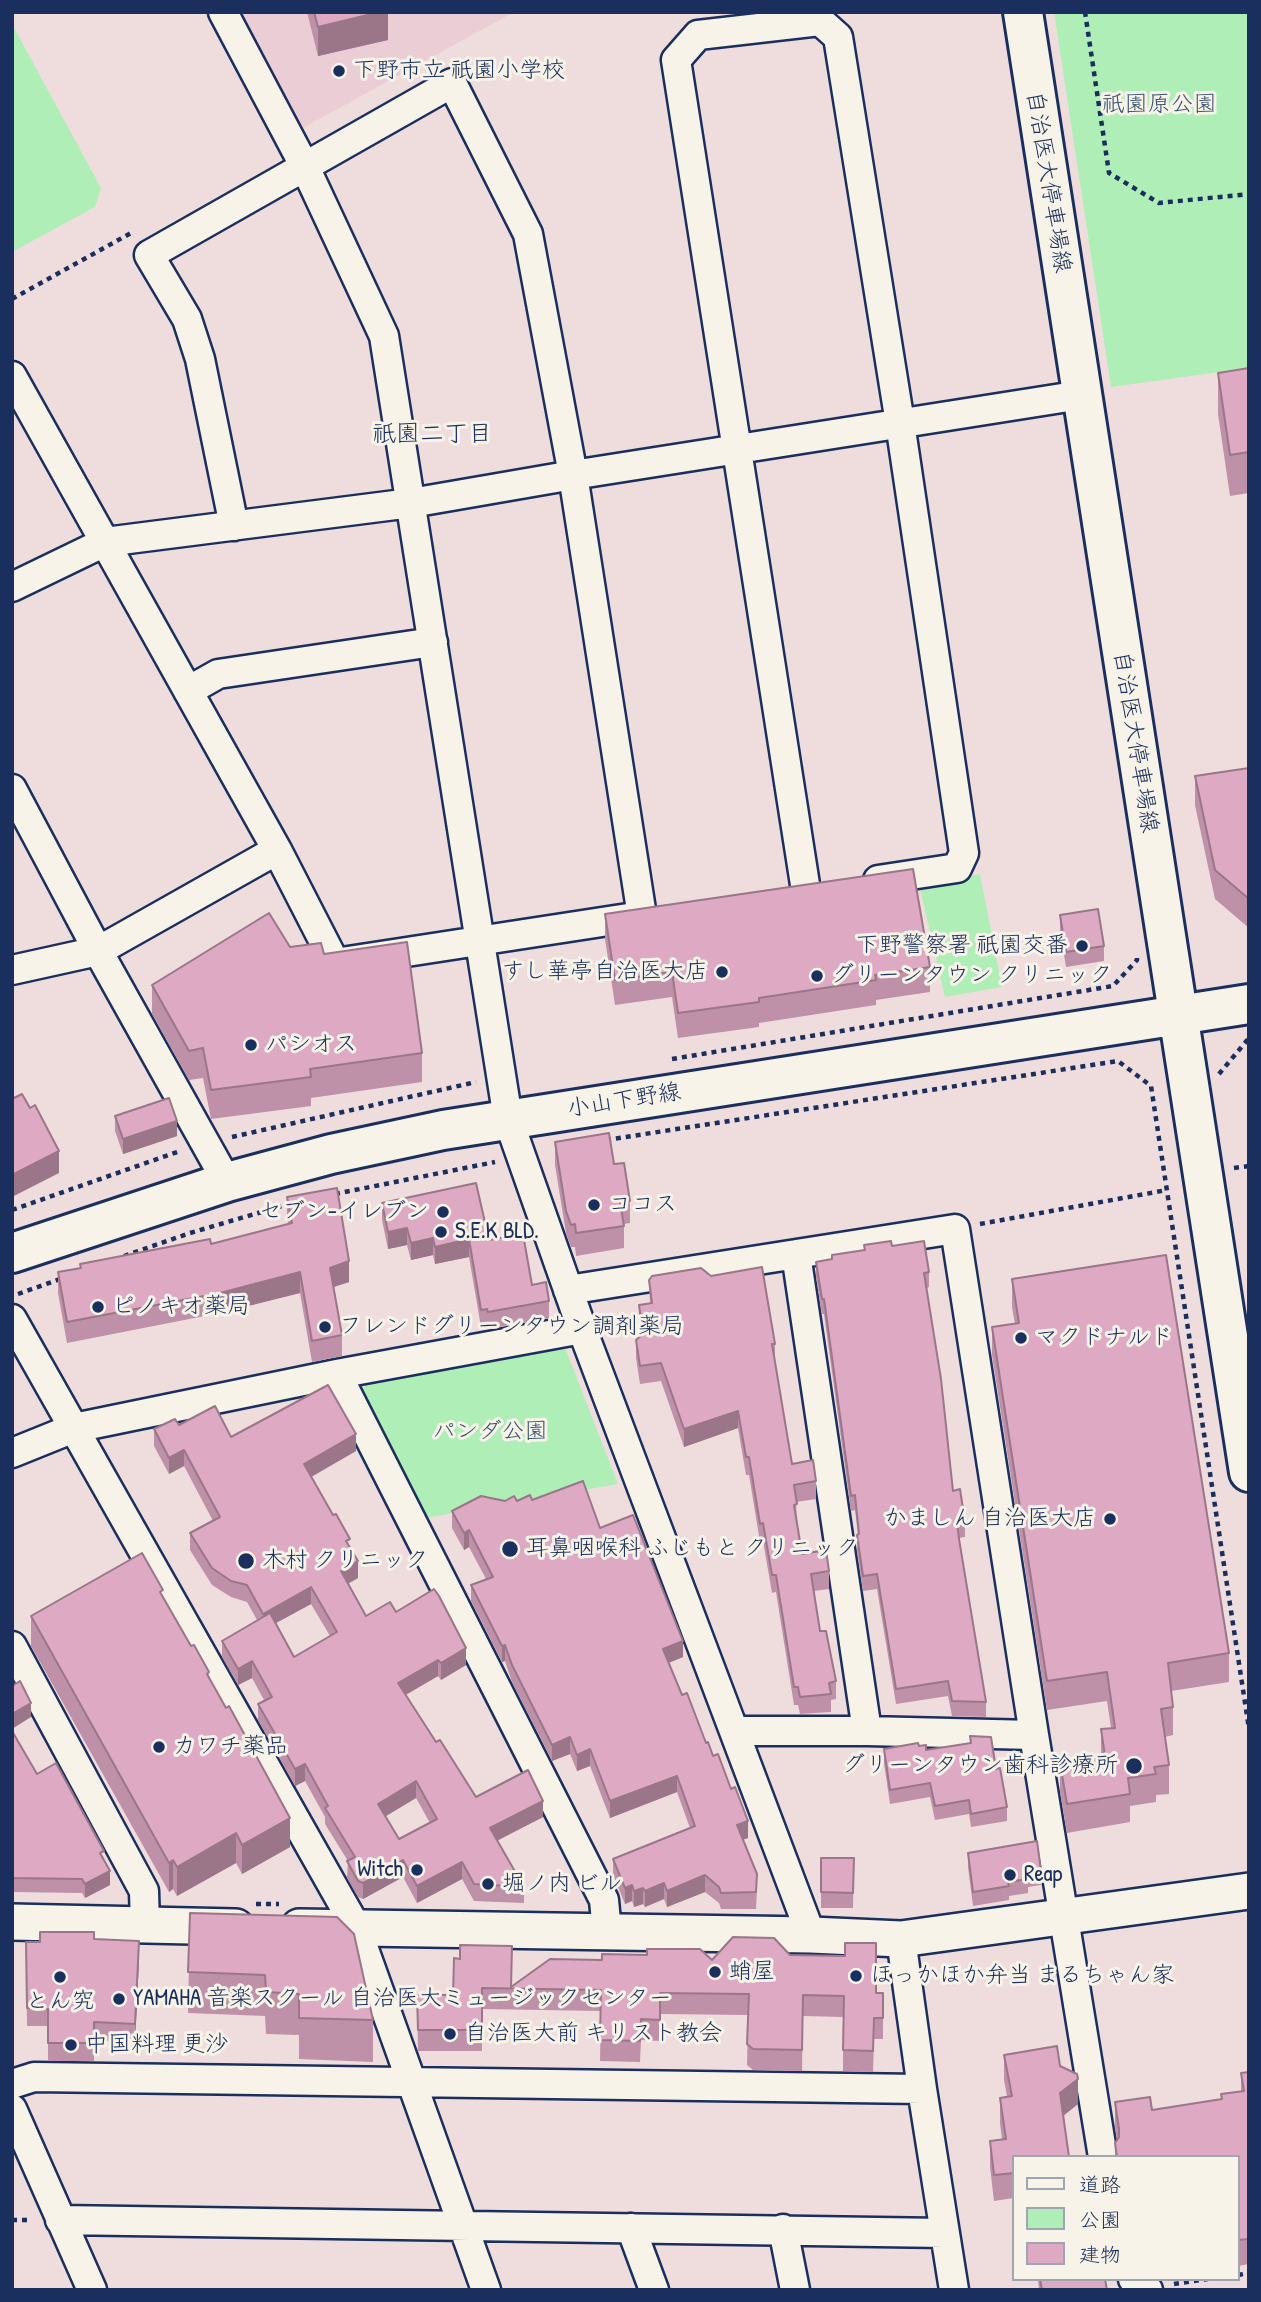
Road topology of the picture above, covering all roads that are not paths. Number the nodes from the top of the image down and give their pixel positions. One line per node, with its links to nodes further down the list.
1 (223, 12): 3 (street)
2 (1023, 12): 5 (main road, 自治医大停車場線)
3 (305, 167): 8 (street); 9 (street); 10 (street)
4 (12, 376): 11 (street)
5 (1081, 395): 6 (street); 21 (main road, 自治医大停車場線)
6 (900, 423): 7 (street); 7 (street); 7 (street)
7 (735, 449): 8 (street)
8 (573, 475): 9 (street); 17 (street)
9 (411, 503): 10 (street); 13 (street)
10 (234, 526): 11 (street)
11 (105, 542): 12 (street); 14 (street)
12 (12, 587)
13 (433, 642): 14 (street); 17 (street)
14 (188, 691): 16 (street)
15 (12, 789): 18 (street)
16 (277, 850): 17 (street); 18 (street)
17 (480, 941): 22 (street)
18 (98, 951): 19 (street); 23 (street)
19 (12, 970)
20 (1249, 1004): 21 (main road, 小山下野線)
21 (1178, 1015): 22 (main road, 小山下野線); 32 (main road, 自治医大停車場線)
22 (505, 1100): 23 (main road, 小山下野線); 26 (street)
23 (227, 1182): 24 (main road, 小山下野線)
24 (12, 1253)
25 (796, 1254): 26 (street); 35 (street); 36 (street)
26 (568, 1290): 28 (street)
27 (12, 1319): 30 (street)
28 (582, 1329): 29 (street); 34 (street)
29 (337, 1374): 30 (street); 42 (street)
30 (74, 1428): 31 (street); 41 (street)
31 (12, 1453)
32 (1249, 1472)
33 (12, 1646): 40 (street)
34 (734, 1731): 35 (street); 43 (street)
35 (867, 1731): 36 (street)
36 (1034, 1735): 38 (street)
37 (1249, 1891): 38 (street)
38 (1065, 1918): 44 (street); 49 (street)
39 (12, 1922): 40 (street)
40 (145, 1926): 41 (street)
41 (356, 1927): 42 (street); 45 (street)
42 (607, 1932): 43 (street)
43 (811, 1935): 44 (street)
44 (901, 1940): 47 (street)
45 (411, 2082): 46 (street); 47 (street); 51 (street)
46 (12, 2084)
47 (922, 2089): 54 (street)
48 (12, 2109): 50 (street)
49 (1103, 2155)
50 (60, 2220): 51 (street); 57 (street)
51 (462, 2225): 52 (street); 58 (street)
52 (631, 2228): 53 (street); 59 (street)
53 (783, 2230): 54 (street); 60 (street)
54 (945, 2233): 61 (street)
55 (1140, 2281): 56 (street)
56 (1161, 2287)
57 (92, 2290)
58 (486, 2290)
59 (654, 2290)
60 (794, 2290)
61 (954, 2290)

